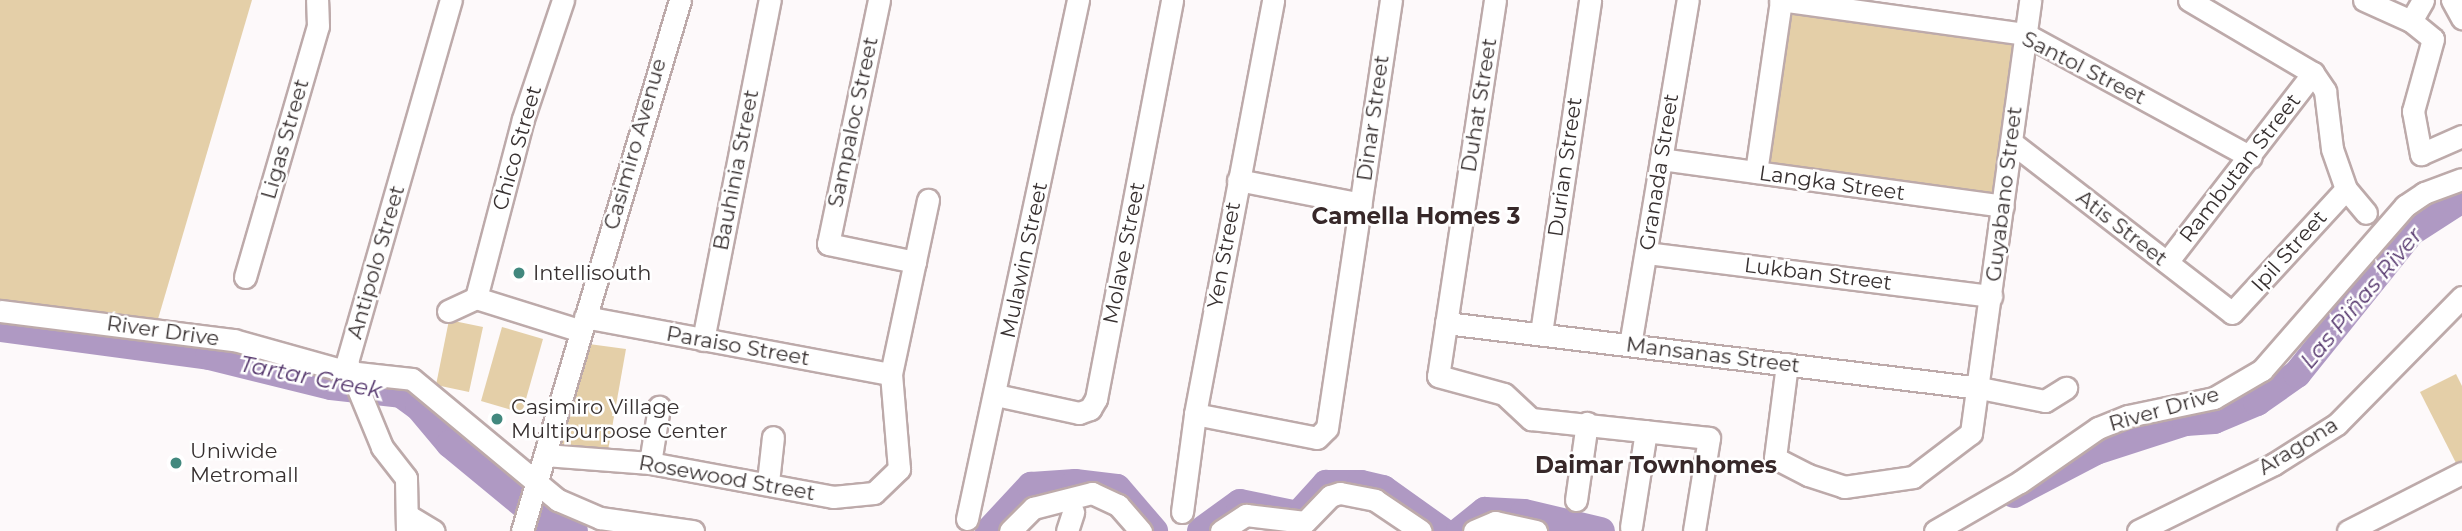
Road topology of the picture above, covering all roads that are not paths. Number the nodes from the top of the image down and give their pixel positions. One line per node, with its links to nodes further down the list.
1 (317, 0): 39 (street, Ligas Street)
2 (451, 0): 53 (street, Antipolo Street)
3 (563, 0): 42 (street, Chico Street)
4 (680, 0): 47 (street, Casimiro Avenue)
5 (770, 0): 49 (street, Bauhinia Street)
6 (878, 0): 37 (street, Sampaloc Street)
7 (1078, 0): 56 (street, Mulawin Street)
8 (1172, 0): 56 (street, Molave Street)
9 (1273, 0): 30 (street, Yen Street)
10 (1391, 0): 33 (street, Dinar Street)
11 (1495, 0): 46 (street, Duhat Street)
12 (1590, 0): 48 (street, Durian Street)
13 (1688, 0): 27 (street, Granada Street)
14 (1780, 0): 22 (street, Santol Street); 28 (street)
15 (2030, 0): 22 (street, Guyabano Street)
16 (2189, 0): 23 (street)
17 (2364, 0): 21 (street)
18 (2423, 0): 21 (street)
19 (2452, 0): 20 (street)
20 (2462, 18)
21 (2411, 21): 24 (street)
22 (2025, 34): 25 (street, Guyabano Street); 26 (street, Santol Street)
23 (2313, 73): 26 (street, Rambutan Street); 31 (street)
24 (2462, 136)
25 (2011, 142): 34 (street, Guyabano Street); 38 (street, Atis Street)
26 (2251, 157): 38 (street, Rambutan Street)
27 (1661, 159): 28 (street, Langka Street); 36 (street, Granada Street)
28 (1756, 172): 34 (street, Langka Street)
29 (2462, 179): 83 (street, River Drive)
30 (1238, 180): 33 (street); 58 (street, Yen Street)
31 (2346, 189): 35 (street); 45 (street, Ipil Street)
32 (928, 200): 37 (street)
33 (1361, 204): 58 (street, Dinar Street)
34 (2003, 206): 40 (street, Guyabano Street)
35 (2366, 213)
36 (1646, 253): 40 (street, Lukban Street); 50 (street, Granada Street)
37 (915, 262): 52 (street)
38 (2167, 262): 45 (street, Atis Street)
39 (245, 277)
40 (1991, 296): 54 (street, Guyabano Street)
41 (2462, 297): 84 (street, Aragona)
42 (477, 298): 44 (street); 47 (street, Paraiso Street)
43 (0, 311): 53 (street, River Drive)
44 (448, 311)
45 (2232, 313)
46 (1446, 323): 48 (street, Mansanas Street); 59 (street, Duhat Street)
47 (583, 324): 49 (street, Paraiso Street); 62 (street, Casimiro Avenue)
48 (1541, 333): 50 (street, Mansanas Street)
49 (703, 340): 52 (street, Paraiso Street)
50 (1630, 345): 51 (street, Mansanas Street)
51 (1787, 364): 54 (street, Mansanas Street); 54 (street, Guyabano Street)
52 (891, 374): 65 (street, Rosewood Street)
53 (350, 377): 66 (street, River Drive); 70 (street)
54 (1980, 388): 55 (street, Mansanas Street)
55 (2066, 388)
56 (996, 395): 69 (street, Mulawin Street)
57 (659, 407): 63 (street)
58 (1195, 414): 68 (street, Yen Street)
59 (1587, 423): 60 (street); 67 (street)
60 (1646, 431): 73 (street); 82 (street)
61 (773, 437): 65 (street)
62 (545, 455): 63 (street, Rosewood Street); 66 (street, Casimiro Avenue)
63 (650, 463): 65 (street, Rosewood Street)
64 (2462, 473): 85 (street)
65 (768, 482)
66 (534, 491): 72 (street, Casimiro Avenue); 75 (street, River Drive)
67 (1576, 500)
68 (1182, 512)
69 (967, 519)
70 (407, 523): 74 (street)
71 (1310, 526): 78 (street); 79 (street)
72 (523, 527)
73 (1631, 527)
74 (435, 531)
75 (694, 531)
76 (1010, 531): 77 (street)
77 (1140, 531)
78 (1221, 531)
79 (1420, 531)
80 (1474, 531): 81 (street)
81 (1536, 531)
82 (1694, 531)
83 (1935, 531)
84 (2138, 531)
85 (2348, 531)

